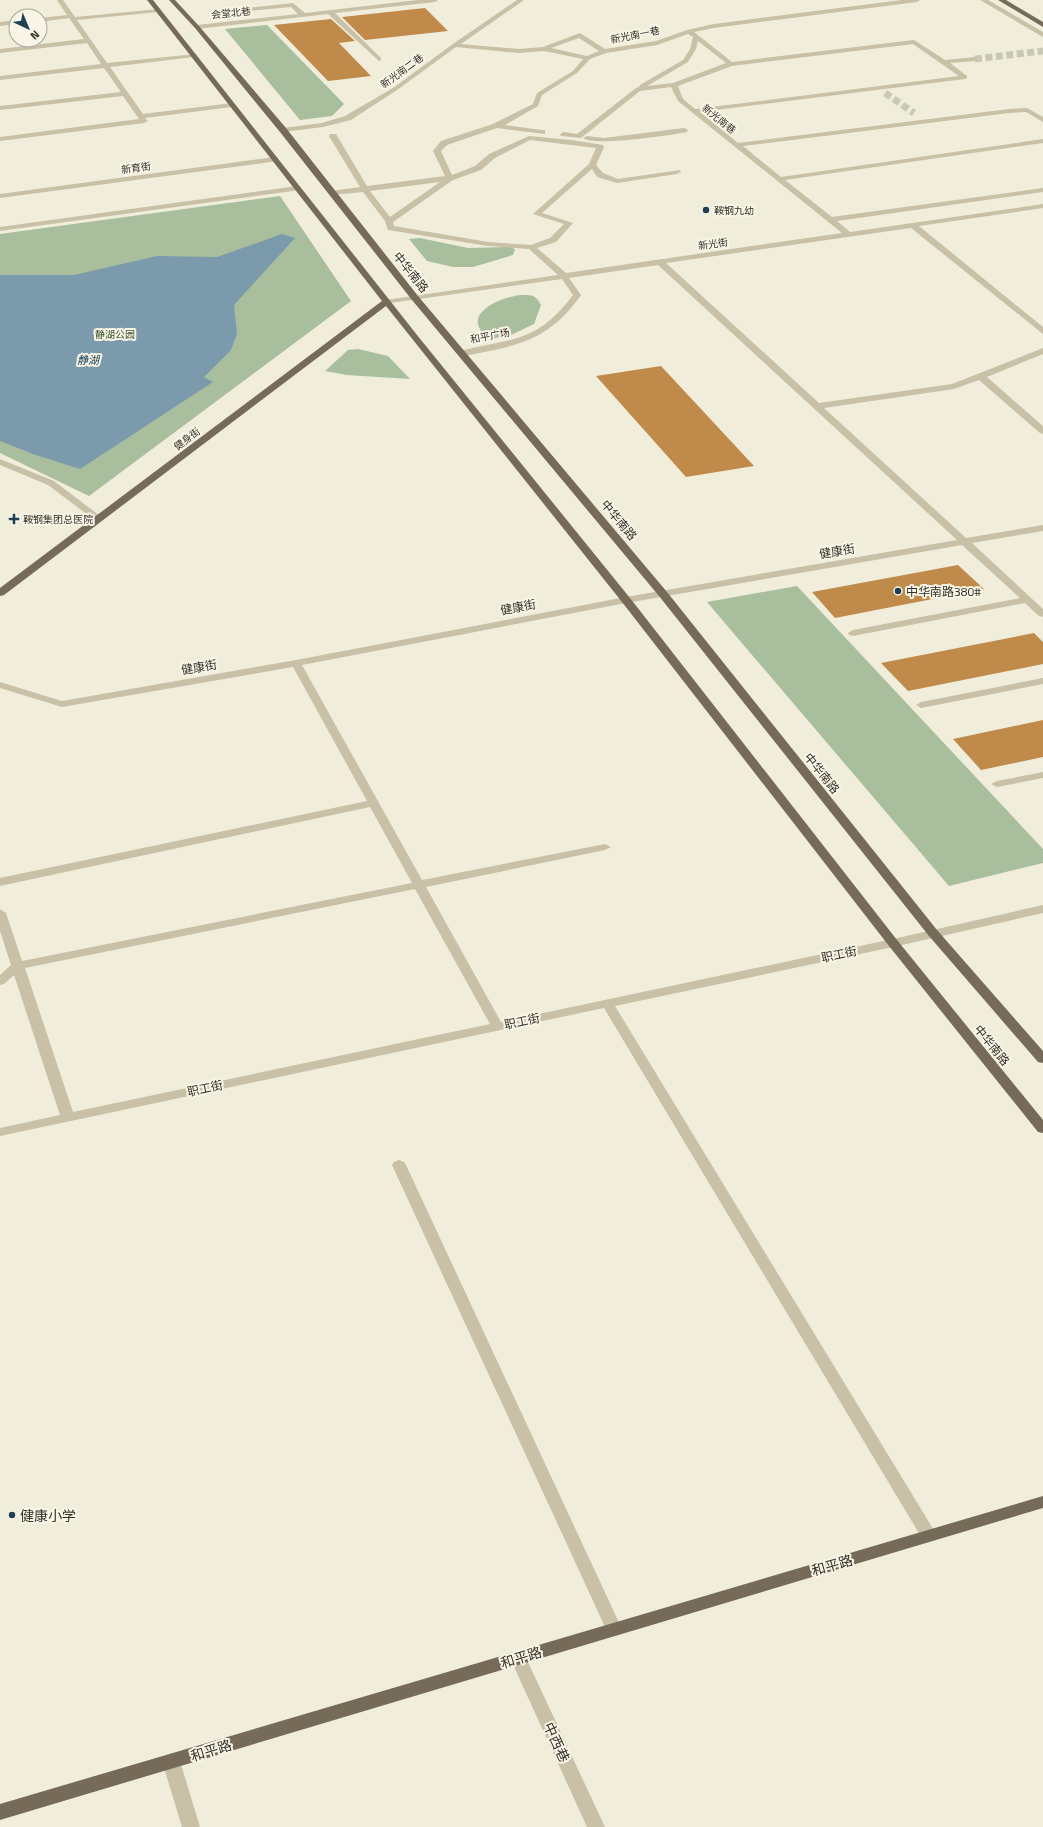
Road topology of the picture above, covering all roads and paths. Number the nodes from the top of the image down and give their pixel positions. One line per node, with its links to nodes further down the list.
1 (60, 0): 13 (street)
2 (150, 0): 9 (main road, 中华南路)
3 (172, 0): 16 (main road, 中华南路)
4 (435, 0): 10 (street, 会堂北巷)
5 (521, 0): 21 (street, 新光南二巷)
6 (917, 0): 17 (street, 新光南一巷)
7 (983, 0): 18 (street)
8 (1001, 0): 15 (main road)
9 (158, 10): 13 (street); 25 (main road, 中华南路)
10 (330, 12): 12 (street, 会堂北巷); 27 (street)
11 (220, 13): 12 (street)
12 (303, 15): 16 (street, 会堂北巷)
13 (72, 18): 14 (street); 20 (street)
14 (48, 20)
15 (1043, 25)
16 (196, 27): 46 (main road, 中华南路)
17 (689, 31): 19 (street); 24 (street, 新光南一巷)
18 (1043, 35)
19 (696, 37): 30 (street); 34 (street)
20 (88, 41): 23 (street); 31 (street)
21 (455, 45): 22 (street); 46 (street, 新光南二巷)
22 (544, 49): 24 (street); 26 (street)
23 (0, 51)
24 (604, 51): 26 (street, 新光南一巷)
25 (194, 55): 31 (street); 38 (main road, 中华南路)
26 (588, 58): 45 (street, 新光南一巷)
27 (379, 59)
28 (975, 59): 29 (street)
29 (944, 62): 30 (street); 35 (street)
30 (731, 64): 33 (street)
31 (106, 66): 32 (street); 37 (street)
32 (0, 78)
33 (674, 85): 34 (street); 40 (street, 新光南巷)
34 (638, 88): 49 (street)
35 (879, 88): 36 (street); 40 (street)
36 (885, 93)
37 (126, 94): 39 (street); 42 (street)
38 (232, 105): 42 (street); 53 (main road, 中华南路)
39 (0, 108)
40 (693, 111): 52 (street, 新光南巷)
41 (914, 113): 44 (street)
42 (142, 116): 50 (street)
43 (1043, 120): 44 (street)
44 (924, 121): 52 (street)
45 (496, 126): 49 (street); 56 (street, 新光南一巷)
46 (283, 130): 61 (main road, 中华南路)
47 (684, 130): 49 (street)
48 (333, 136): 59 (street)
49 (578, 136)
50 (0, 139)
51 (1043, 141): 57 (street)
52 (736, 145): 57 (street, 新光南巷)
53 (275, 159): 58 (main road, 中华南路); 62 (street, 新育街)
54 (592, 165): 55 (street); 56 (street); 69 (street)
55 (677, 172)
56 (450, 178): 59 (street); 65 (street)
57 (779, 179): 64 (street, 新光南巷)
58 (297, 188): 67 (street); 73 (main road, 中华南路)
59 (365, 188): 61 (street); 65 (street)
60 (1043, 190): 64 (street)
61 (334, 193): 72 (main road, 中华南路)
62 (0, 196)
63 (1043, 206): 66 (street, 新光街)
64 (830, 220): 68 (street, 新光南巷)
65 (389, 221): 69 (street)
66 (912, 225): 68 (street, 新光街); 74 (street)
67 (0, 229)
68 (848, 234): 70 (street, 新光街)
69 (531, 247): 71 (street)
70 (660, 262): 71 (street, 新光街); 78 (street)
71 (564, 276): 72 (street, 新光街); 76 (street, 和平广场)
72 (415, 298): 73 (street, 新光街); 76 (main road, 中华南路)
73 (386, 302): 81 (main road, 健身街); 86 (main road, 中华南路)
74 (1043, 330)
75 (1043, 351): 77 (street)
76 (463, 353): 85 (main road, 中华南路)
77 (980, 376): 78 (street); 79 (street)
78 (818, 406): 83 (street)
79 (1043, 431)
80 (0, 462): 81 (street)
81 (99, 518): 84 (main road, 健身街)
82 (1043, 528): 83 (street, 健康街)
83 (965, 542): 85 (street, 健康街); 87 (street)
84 (0, 593)
85 (663, 594): 86 (street, 健康街); 102 (main road, 中华南路)
86 (626, 600): 90 (street, 健康街); 103 (main road, 中华南路)
87 (1027, 600): 88 (street); 89 (street)
88 (1043, 614)
89 (853, 633)
90 (296, 663): 92 (street, 健康街); 96 (street)
91 (1043, 681): 93 (street)
92 (0, 685)
93 (921, 705)
94 (1043, 775): 95 (street)
95 (997, 784)
96 (374, 803): 98 (street); 99 (street)
97 (605, 847): 99 (street)
98 (0, 882)
99 (419, 885): 104 (street); 107 (street)
100 (1043, 909): 102 (street, 职工街)
101 (0, 913): 104 (street)
102 (933, 933): 103 (street, 职工街); 108 (main road, 中华南路)
103 (893, 943): 106 (street, 职工街); 110 (main road, 中华南路)
104 (18, 966): 105 (street); 109 (street)
105 (0, 981)
106 (607, 1003): 107 (street, 职工街); 114 (street)
107 (497, 1026): 109 (street, 职工街)
108 (1043, 1059)
109 (68, 1118): 111 (street, 职工街)
110 (1043, 1129)
111 (0, 1132)
112 (399, 1166): 115 (street)
113 (1043, 1502): 114 (main road, 和平路)
114 (929, 1536): 115 (main road, 和平路)
115 (614, 1629): 116 (main road, 和平路)
116 (518, 1658): 117 (main road, 和平路); 120 (street, 中西巷)
117 (171, 1762): 118 (main road, 和平路); 119 (street)
118 (0, 1812)
119 (191, 1827)
120 (596, 1827)

